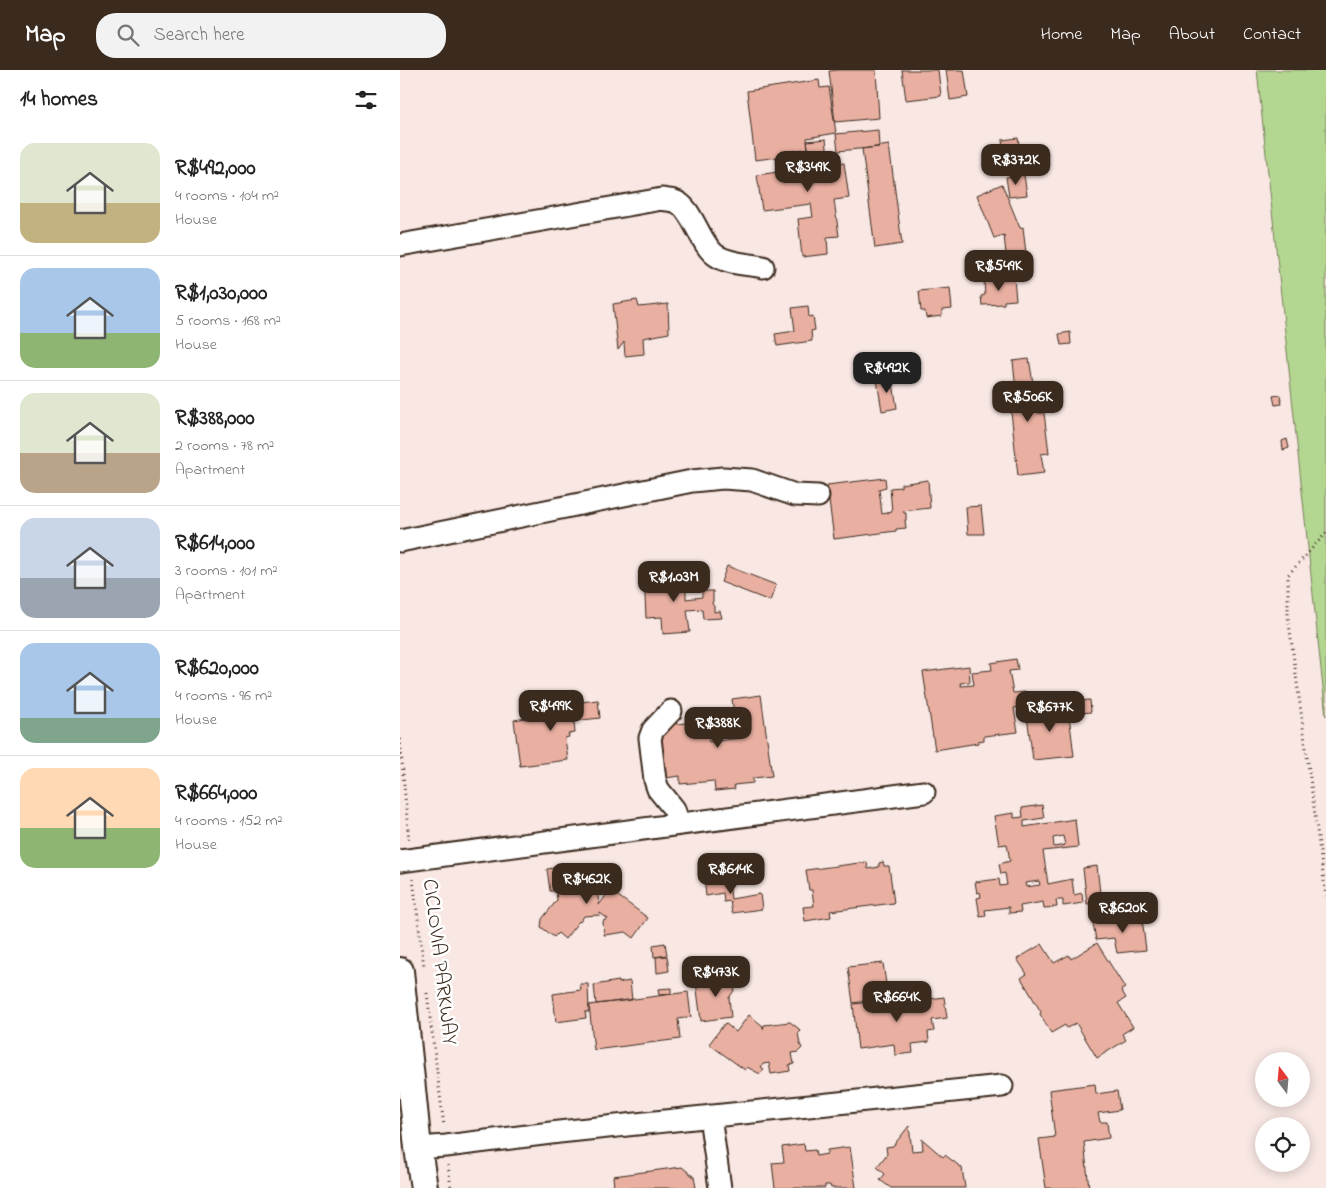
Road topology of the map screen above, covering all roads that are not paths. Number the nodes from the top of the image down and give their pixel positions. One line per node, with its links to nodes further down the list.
1 (400, 245): 2 (street)
2 (763, 267)
3 (818, 496): 4 (street)
4 (400, 541)
5 (671, 711): 7 (street)
6 (924, 792): 7 (street)
7 (679, 824): 8 (street)
8 (405, 860)
9 (412, 970): 12 (main road)
10 (1002, 1086): 11 (street)
11 (710, 1116): 12 (street); 14 (street)
12 (418, 1148): 13 (main road)
13 (424, 1188)
14 (720, 1188)

